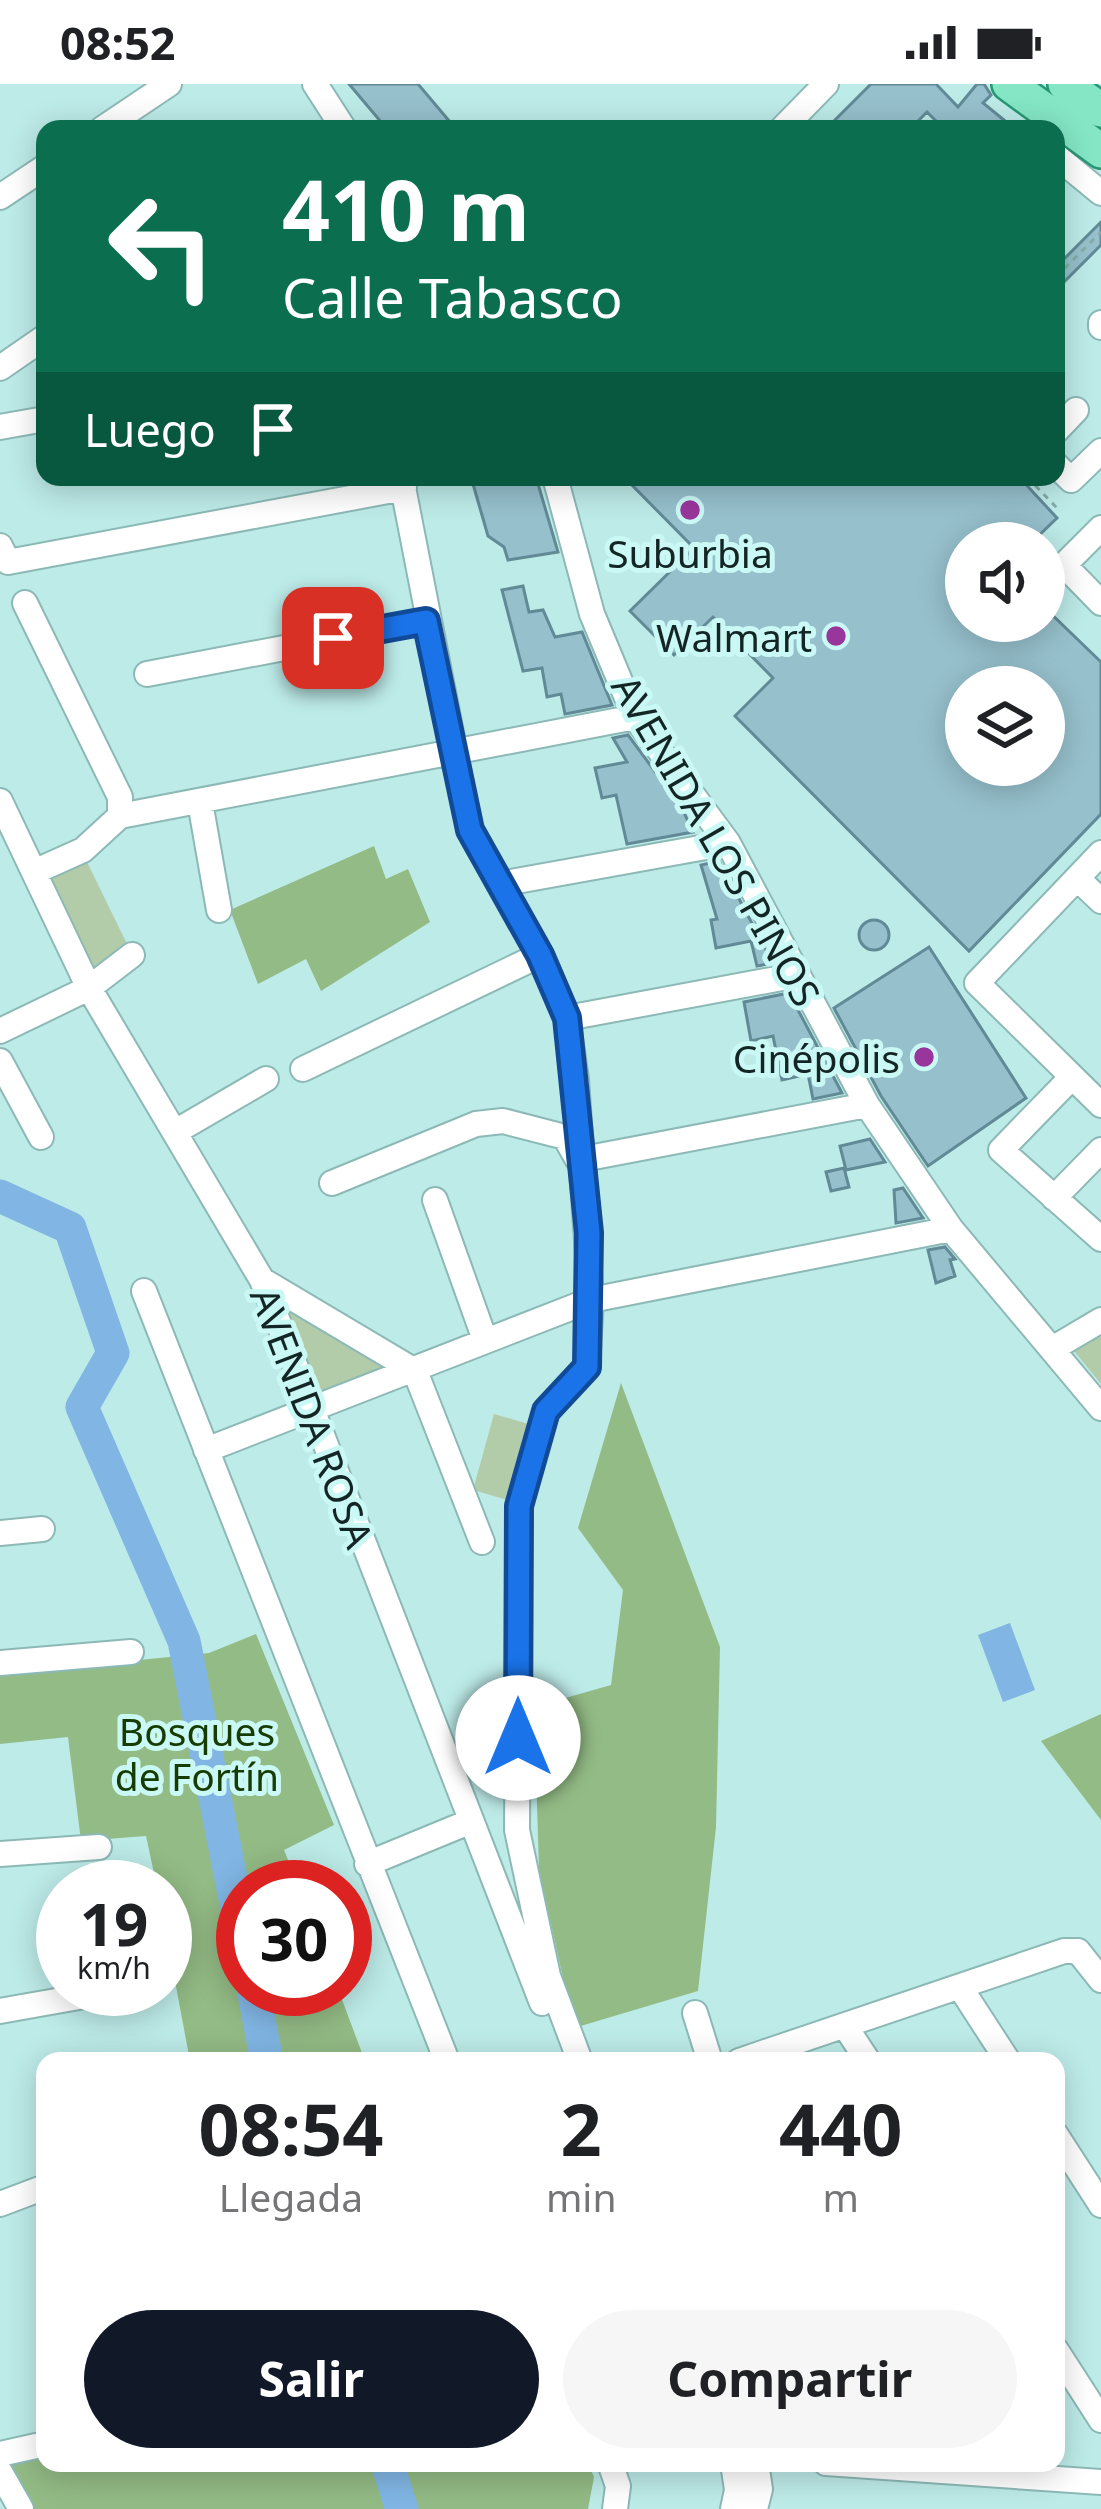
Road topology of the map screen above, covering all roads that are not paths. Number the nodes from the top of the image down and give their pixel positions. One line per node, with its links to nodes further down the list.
1 (169, 84): 7 (street)
2 (315, 84): 8 (street)
3 (826, 84): 9 (street)
4 (1010, 84): 10 (main road)
5 (1065, 84): 6 (main road)
6 (1101, 110)
7 (115, 120)
8 (338, 120)
9 (791, 120)
10 (1045, 120)
11 (1080, 155): 13 (street)
12 (36, 173): 14 (street)
13 (1101, 193)
14 (0, 197)
15 (36, 343): 16 (street)
16 (0, 368)
17 (1076, 410): 19 (street)
18 (36, 421): 20 (street)
19 (1065, 422)
20 (0, 428)
21 (1098, 457): 22 (street)
22 (1065, 474)
23 (380, 486): 27 (street)
24 (403, 486): 30 (street)
25 (556, 486): 32 (street, AVENIDA LOS PINOS)
26 (1101, 528): 29 (street)
27 (4, 554)
28 (25, 603): 36 (street)
29 (1101, 603)
30 (426, 621): 31 (street); 33 (street)
31 (147, 674)
32 (635, 717): 33 (street); 37 (street, AVENIDA LOS PINOS)
33 (454, 753): 35 (street); 41 (street)
34 (0, 801): 39 (street, AVENIDA ROSA)
35 (200, 802): 36 (street); 43 (street)
36 (120, 816): 39 (street)
37 (728, 843): 41 (street); 46 (street, AVENIDA LOS PINOS)
38 (1101, 853): 40 (street)
39 (34, 872): 47 (street, AVENIDA ROSA)
40 (1077, 878): 42 (street); 52 (street)
41 (500, 884): 45 (street)
42 (1101, 901)
43 (219, 910)
44 (132, 955): 47 (street)
45 (540, 955): 48 (street); 51 (street)
46 (799, 975): 48 (street); 54 (street, AVENIDA LOS PINOS)
47 (89, 988): 49 (street); 56 (street, AVENIDA ROSA)
48 (567, 1018): 59 (street)
49 (0, 1031)
50 (0, 1061): 57 (street)
51 (303, 1069)
52 (1072, 1077): 55 (street); 61 (street)
53 (266, 1079): 56 (street)
54 (867, 1105): 59 (street); 63 (street, AVENIDA LOS PINOS)
55 (1101, 1105)
56 (175, 1132): 65 (street, AVENIDA ROSA)
57 (41, 1138)
58 (1101, 1150): 61 (street)
59 (578, 1160): 60 (street); 67 (street)
60 (332, 1183)
61 (1054, 1198): 64 (street)
62 (435, 1200): 69 (street)
63 (951, 1229): 67 (street); 70 (street, AVENIDA LOS PINOS)
64 (1101, 1239)
65 (262, 1280): 71 (street); 73 (street, AVENIDA ROSA)
66 (144, 1291): 74 (street)
67 (591, 1300): 69 (street); 94 (street)
68 (1101, 1320): 70 (street)
69 (484, 1340): 71 (street)
70 (1052, 1348): 72 (street, AVENIDA LOS PINOS)
71 (415, 1371): 73 (street); 77 (street)
72 (1101, 1408)
73 (310, 1412): 74 (street); 80 (street, AVENIDA ROSA)
74 (206, 1450): 83 (street)
75 (41, 1529): 76 (street)
76 (0, 1533)
77 (482, 1542)
78 (131, 1652): 79 (street)
79 (0, 1664)
80 (470, 1822): 84 (street); 93 (street, AVENIDA ROSA)
81 (99, 1847): 82 (street)
82 (0, 1854)
83 (365, 1860)
84 (372, 1862)
85 (372, 1876): 92 (street)
86 (1101, 1980): 87 (street)
87 (960, 1987): 91 (street); 98 (street)
88 (36, 2005): 89 (street)
89 (0, 2011)
90 (695, 2013): 95 (street)
91 (845, 2026): 96 (street); 97 (street)
92 (443, 2052)
93 (562, 2052)
94 (577, 2052)
95 (707, 2052)
96 (766, 2052)
97 (862, 2052)
98 (1002, 2052)
99 (1065, 2149): 102 (street)
100 (36, 2190): 101 (street)
101 (0, 2204)
102 (1101, 2205)
103 (1065, 2364): 104 (street)
104 (1101, 2420)
105 (36, 2446): 106 (street)
106 (0, 2453)
107 (0, 2472): 113 (street)
108 (613, 2472): 114 (street)
109 (734, 2472): 115 (street)
110 (757, 2472): 116 (street)
111 (1017, 2472): 112 (street)
112 (1101, 2482)
113 (21, 2509)
114 (615, 2509)
115 (733, 2509)
116 (755, 2509)

